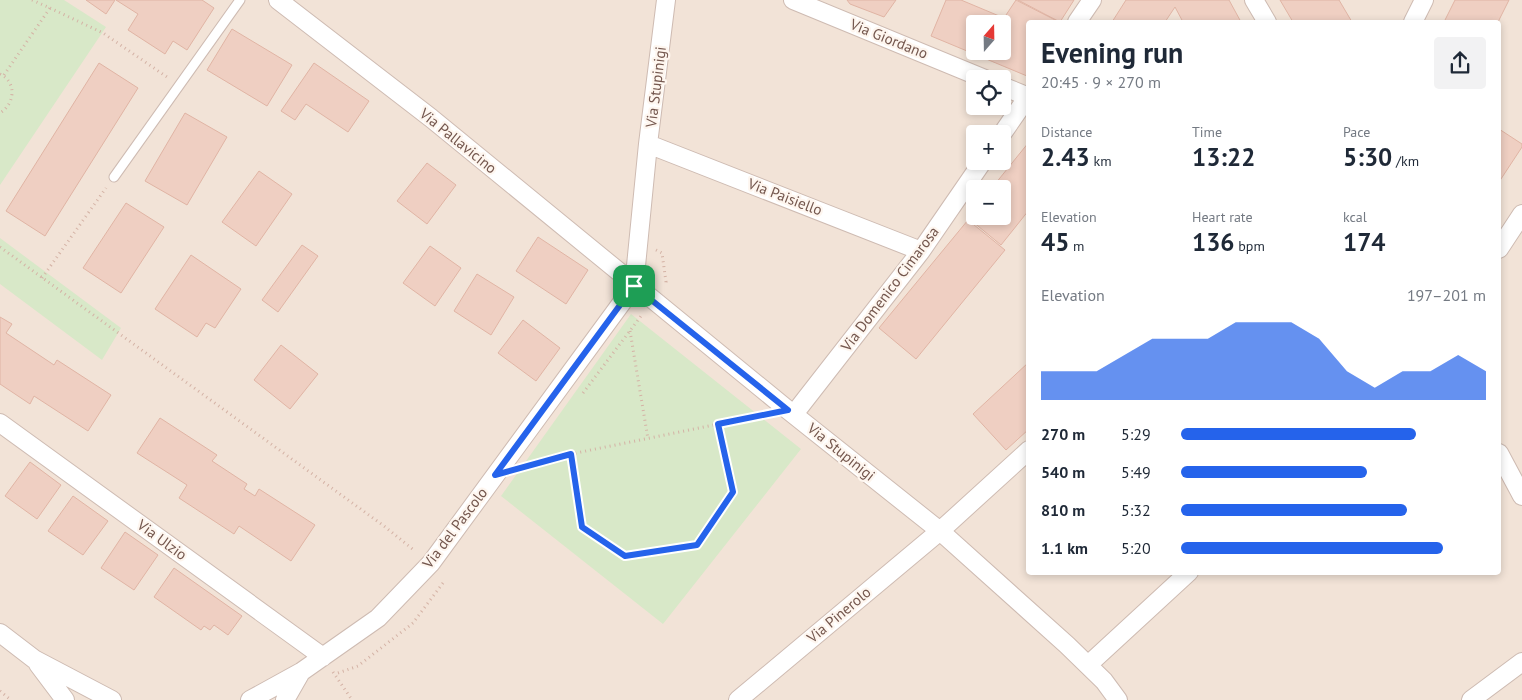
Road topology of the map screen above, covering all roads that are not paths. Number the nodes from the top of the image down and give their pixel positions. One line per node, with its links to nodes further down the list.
1 (240, 0): 19 (lane)
2 (278, 0): 23 (street, Via Pallavicino)
3 (666, 0): 17 (street, Via Stupinigi)
4 (793, 0): 8 (street, Via Giordano)
5 (1092, 0): 9 (street)
6 (1254, 0): 10 (street)
7 (1424, 0): 11 (street)
8 (812, 4): 12 (street, Via Giordano)
9 (1078, 20)
10 (1266, 20)
11 (1414, 20)
12 (966, 71)
13 (1011, 89): 14 (street)
14 (1026, 95)
15 (1026, 99): 16 (street)
16 (1008, 125)
17 (648, 144): 22 (street, Via Paisiello); 23 (street, Via Stupinigi)
18 (977, 170): 22 (street, Via Domenico Cimarosa)
19 (114, 177)
20 (1522, 214): 21 (street)
21 (1501, 246)
22 (921, 251): 24 (street, Via Domenico Cimarosa)
23 (630, 292): 24 (street, Via Stupinigi); 32 (street, Via del Pascolo)
24 (791, 412): 29 (street, Via Stupinigi)
25 (0, 423): 32 (street, Via Ulzio)
26 (1026, 453): 29 (street, Via Pinerolo)
27 (1501, 457): 28 (street)
28 (1522, 496)
29 (940, 531): 35 (street, Via Stupinigi); 41 (street, Via Pinerolo)
30 (1186, 575): 35 (street)
31 (0, 633): 33 (street)
32 (323, 657): 36 (street, Via del Pascolo)
33 (34, 660): 37 (street); 38 (street)
34 (1522, 662): 43 (street)
35 (1088, 665): 42 (street, Via Stupinigi)
36 (301, 672): 39 (street, Via del Pascolo); 40 (street, Via del Pascolo)
37 (64, 700)
38 (112, 700)
39 (250, 700)
40 (285, 700)
41 (738, 700)
42 (1118, 700)
43 (1471, 700)

